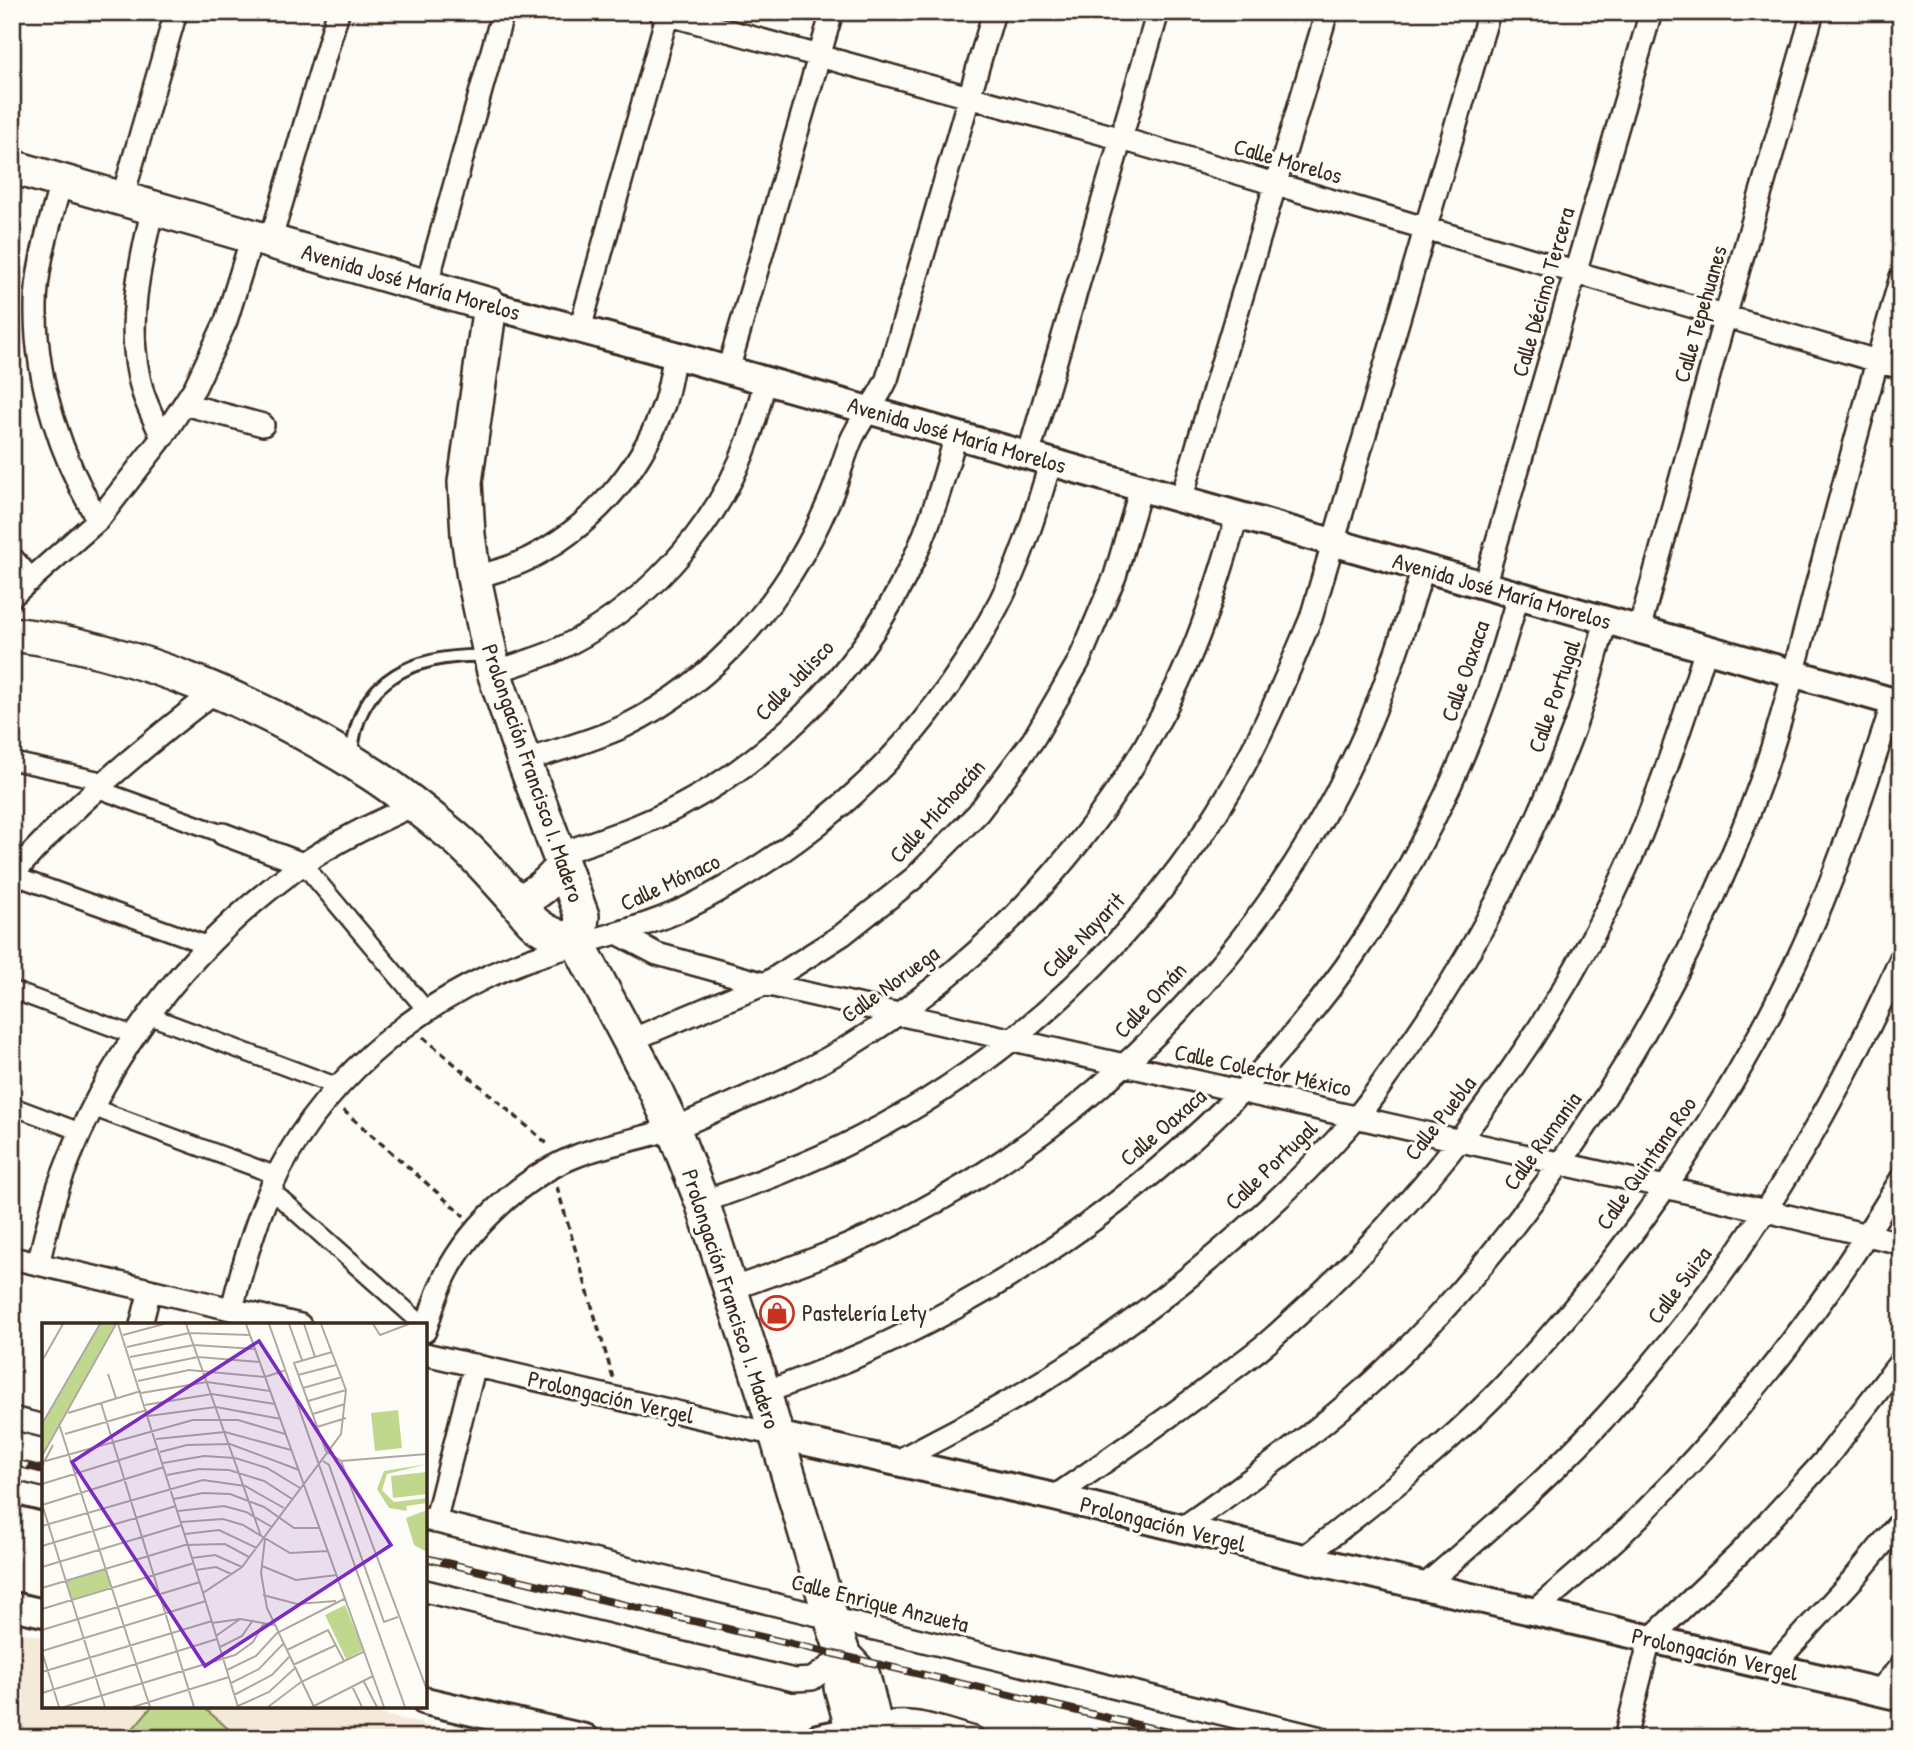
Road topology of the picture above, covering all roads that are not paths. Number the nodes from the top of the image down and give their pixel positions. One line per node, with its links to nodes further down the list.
1 (176, 12): 18 (street)
2 (338, 12): 20 (street)
3 (503, 12): 23 (street)
4 (832, 12): 12 (street)
5 (995, 12): 13 (street)
6 (1158, 12): 14 (street, Calle Mónaco)
7 (1327, 12): 17 (street)
8 (1489, 12): 19 (street, Calle Nayarit)
9 (1651, 12): 21 (street, Calle Décimo Tercera)
10 (1813, 12): 25 (street, Calle Tepehuanes)
11 (665, 13): 12 (street, Calle Morelos); 26 (street)
12 (819, 57): 13 (street, Calle Morelos); 30 (street)
13 (969, 99): 14 (street, Calle Morelos); 33 (street)
14 (1122, 139): 17 (street, Calle Morelos); 37 (street, Calle Mónaco)
15 (12, 167): 16 (main road, Avenida José María Morelos)
16 (61, 181): 18 (main road, Avenida José María Morelos); 41 (street)
17 (1276, 185): 19 (street, Calle Morelos); 39 (street)
18 (138, 203): 20 (main road, Avenida José María Morelos); 36 (street)
19 (1427, 227): 21 (street, Calle Morelos); 42 (street, Calle Nayarit)
20 (261, 240): 23 (main road, Avenida José María Morelos); 32 (street)
21 (1577, 272): 25 (street, Calle Morelos); 47 (street, Calle Décimo Tercera)
22 (1901, 277): 28 (street, Calle Rumania)
23 (426, 286): 24 (main road, Avenida José María Morelos)
24 (490, 305): 26 (street, Avenida José María Morelos); 45 (main road, Prolongación Francisco I. Madero)
25 (1726, 317): 28 (street, Calle Morelos); 51 (street, Calle Tepehuanes)
26 (580, 329): 27 (street, Avenida José María Morelos)
27 (675, 355): 30 (street, Avenida José María Morelos); 45 (street)
28 (1877, 361): 29 (street, Calle Morelos); 55 (street, Calle Rumania)
29 (1901, 368)
30 (728, 370): 31 (street, Avenida José María Morelos)
31 (765, 381): 33 (street, Avenida José María Morelos); 54 (street)
32 (184, 404): 34 (street); 36 (street)
33 (869, 411): 35 (street, Avenida José María Morelos); 60 (street)
34 (263, 425)
35 (956, 435): 37 (street, Avenida José María Morelos); 64 (street, Calle Jalisco)
36 (162, 438): 41 (street)
37 (1039, 458): 38 (street, Avenida José María Morelos); 68 (street, Calle Mónaco)
38 (1141, 488): 39 (street, Avenida José María Morelos); 72 (street, Calle Michoacán)
39 (1181, 500): 40 (street, Avenida José María Morelos)
40 (1237, 516): 42 (street, Avenida José María Morelos); 76 (street, Calle Noruega)
41 (98, 520): 46 (street)
42 (1333, 543): 44 (street, Avenida José María Morelos); 79 (street, Calle Nayarit)
43 (12, 558): 46 (street)
44 (1423, 569): 47 (street, Avenida José María Morelos); 80 (street, Calle Omán)
45 (474, 578): 54 (main road, Prolongación Francisco I. Madero)
46 (30, 580): 48 (street)
47 (1484, 586): 49 (street, Avenida José María Morelos)
48 (12, 596)
49 (1518, 596): 50 (street, Avenida José María Morelos); 82 (street, Calle Oaxaca)
50 (1606, 621): 51 (street, Avenida José María Morelos); 85 (street, Calle Portugal)
51 (1639, 630): 53 (street, Avenida José María Morelos)
52 (12, 634): 56 (main road)
53 (1706, 649): 55 (street, Avenida José María Morelos); 88 (street, Calle Puebla)
54 (492, 664): 59 (lane); 60 (main road, Prolongación Francisco I. Madero)
55 (1793, 674): 57 (street, Avenida José María Morelos); 89 (street, Calle Rumania)
56 (216, 691): 59 (main road); 61 (street)
57 (1897, 703): 92 (street, Calle Quintana Roo)
58 (12, 761): 61 (street)
59 (352, 761): 62 (main road)
60 (524, 761): 64 (main road, Prolongación Francisco I. Madero)
61 (99, 784): 63 (street); 66 (street)
62 (414, 805): 65 (street); 67 (main road)
63 (223, 834): 65 (street)
64 (561, 860): 67 (main road); 70 (main road, Prolongación Francisco I. Madero)
65 (303, 864): 69 (street); 74 (street)
66 (12, 875): 69 (street)
67 (517, 902): 70 (main road)
68 (619, 934): 70 (street, Calle Mónaco); 72 (street, Calle Colector México)
69 (207, 945): 75 (street)
70 (579, 945): 74 (street, Calle Mónaco); 78 (main road, Prolongación Francisco I. Madero)
71 (1901, 958): 94 (street, Calle Suiza)
72 (765, 984): 76 (street, Calle Colector México); 78 (street, Calle Michoacán)
73 (12, 990): 77 (street)
74 (427, 1011): 81 (street, Calle Mónaco)
75 (147, 1015): 77 (street); 81 (street)
76 (898, 1015): 79 (street, Calle Colector México); 86 (street, Calle Noruega)
77 (133, 1035): 84 (street)
78 (631, 1040): 86 (main road, Prolongación Francisco I. Madero)
79 (1012, 1040): 80 (street, Calle Colector México); 93 (street, Calle Nayarit)
80 (1124, 1066): 82 (street, Calle Colector México); 99 (street, Calle Omán)
81 (334, 1093): 91 (street, Calle Mónaco)
82 (1241, 1093): 85 (street, Calle Colector México); 109 (street, Calle Oaxaca)
83 (12, 1106): 87 (street)
84 (91, 1107): 87 (street); 91 (street)
85 (1356, 1118): 88 (street, Calle Colector México); 113 (street, Calle Portugal)
86 (673, 1128): 93 (main road, Prolongación Francisco I. Madero); 105 (street, Calle Noruega)
87 (81, 1132): 98 (street)
88 (1458, 1140): 89 (street, Calle Colector México); 115 (street, Calle Puebla)
89 (1561, 1164): 92 (street, Calle Colector México); 119 (street, Calle Rumania)
90 (1901, 1180): 95 (street)
91 (274, 1182): 101 (street, Calle Mónaco); 104 (street)
92 (1665, 1187): 94 (street, Calle Colector México); 120 (street, Calle Quintana Roo)
93 (702, 1202): 99 (main road, Prolongación Francisco I. Madero)
94 (1766, 1211): 95 (street, Calle Colector México); 121 (street, Calle Suiza)
95 (1867, 1235): 96 (street, Calle Colector México); 124 (street)
96 (1901, 1243)
97 (12, 1258): 98 (street)
98 (38, 1264): 100 (street)
99 (731, 1289): 109 (main road, Prolongación Francisco I. Madero)
100 (150, 1290): 101 (street); 102 (street)
101 (232, 1309): 103 (street)
102 (142, 1323)
103 (292, 1323)
104 (420, 1323)
105 (427, 1323)
106 (427, 1354): 108 (street, Prolongación Vergel)
107 (1901, 1361): 127 (street)
108 (475, 1365): 112 (street, Prolongación Vergel); 117 (street)
109 (764, 1393): 112 (main road, Prolongación Francisco I. Madero)
110 (12, 1418): 111 (street)
111 (42, 1426)
112 (776, 1435): 113 (street, Prolongación Vergel); 126 (main road, Prolongación Francisco I. Madero)
113 (894, 1463): 115 (street, Prolongación Vergel)
114 (12, 1492): 116 (street)
115 (1054, 1497): 119 (street, Prolongación Vergel)
116 (42, 1500)
117 (430, 1521): 126 (street, Calle Enrique Anzueta)
118 (1901, 1521): 129 (street)
119 (1181, 1529): 120 (street, Prolongación Vergel)
120 (1303, 1558): 121 (street, Prolongación Vergel)
121 (1424, 1586): 124 (street, Prolongación Vergel)
122 (427, 1591): 128 (street)
123 (12, 1606): 125 (street)
124 (1533, 1612): 127 (street, Prolongación Vergel)
125 (42, 1614)
126 (831, 1618): 128 (main road, Prolongación Francisco I. Madero); 137 (street, Calle Enrique Anzueta)
127 (1650, 1639): 129 (street, Prolongación Vergel); 138 (street)
128 (844, 1656): 133 (main road, Prolongación Francisco I. Madero)
129 (1773, 1666): 131 (street, Prolongación Vergel)
130 (1901, 1666): 131 (street)
131 (1889, 1695)
132 (427, 1701): 134 (street)
133 (866, 1733): 135 (street); 136 (street)
134 (585, 1738)
135 (818, 1738)
136 (974, 1738)
137 (1321, 1738)
138 (1625, 1738)

